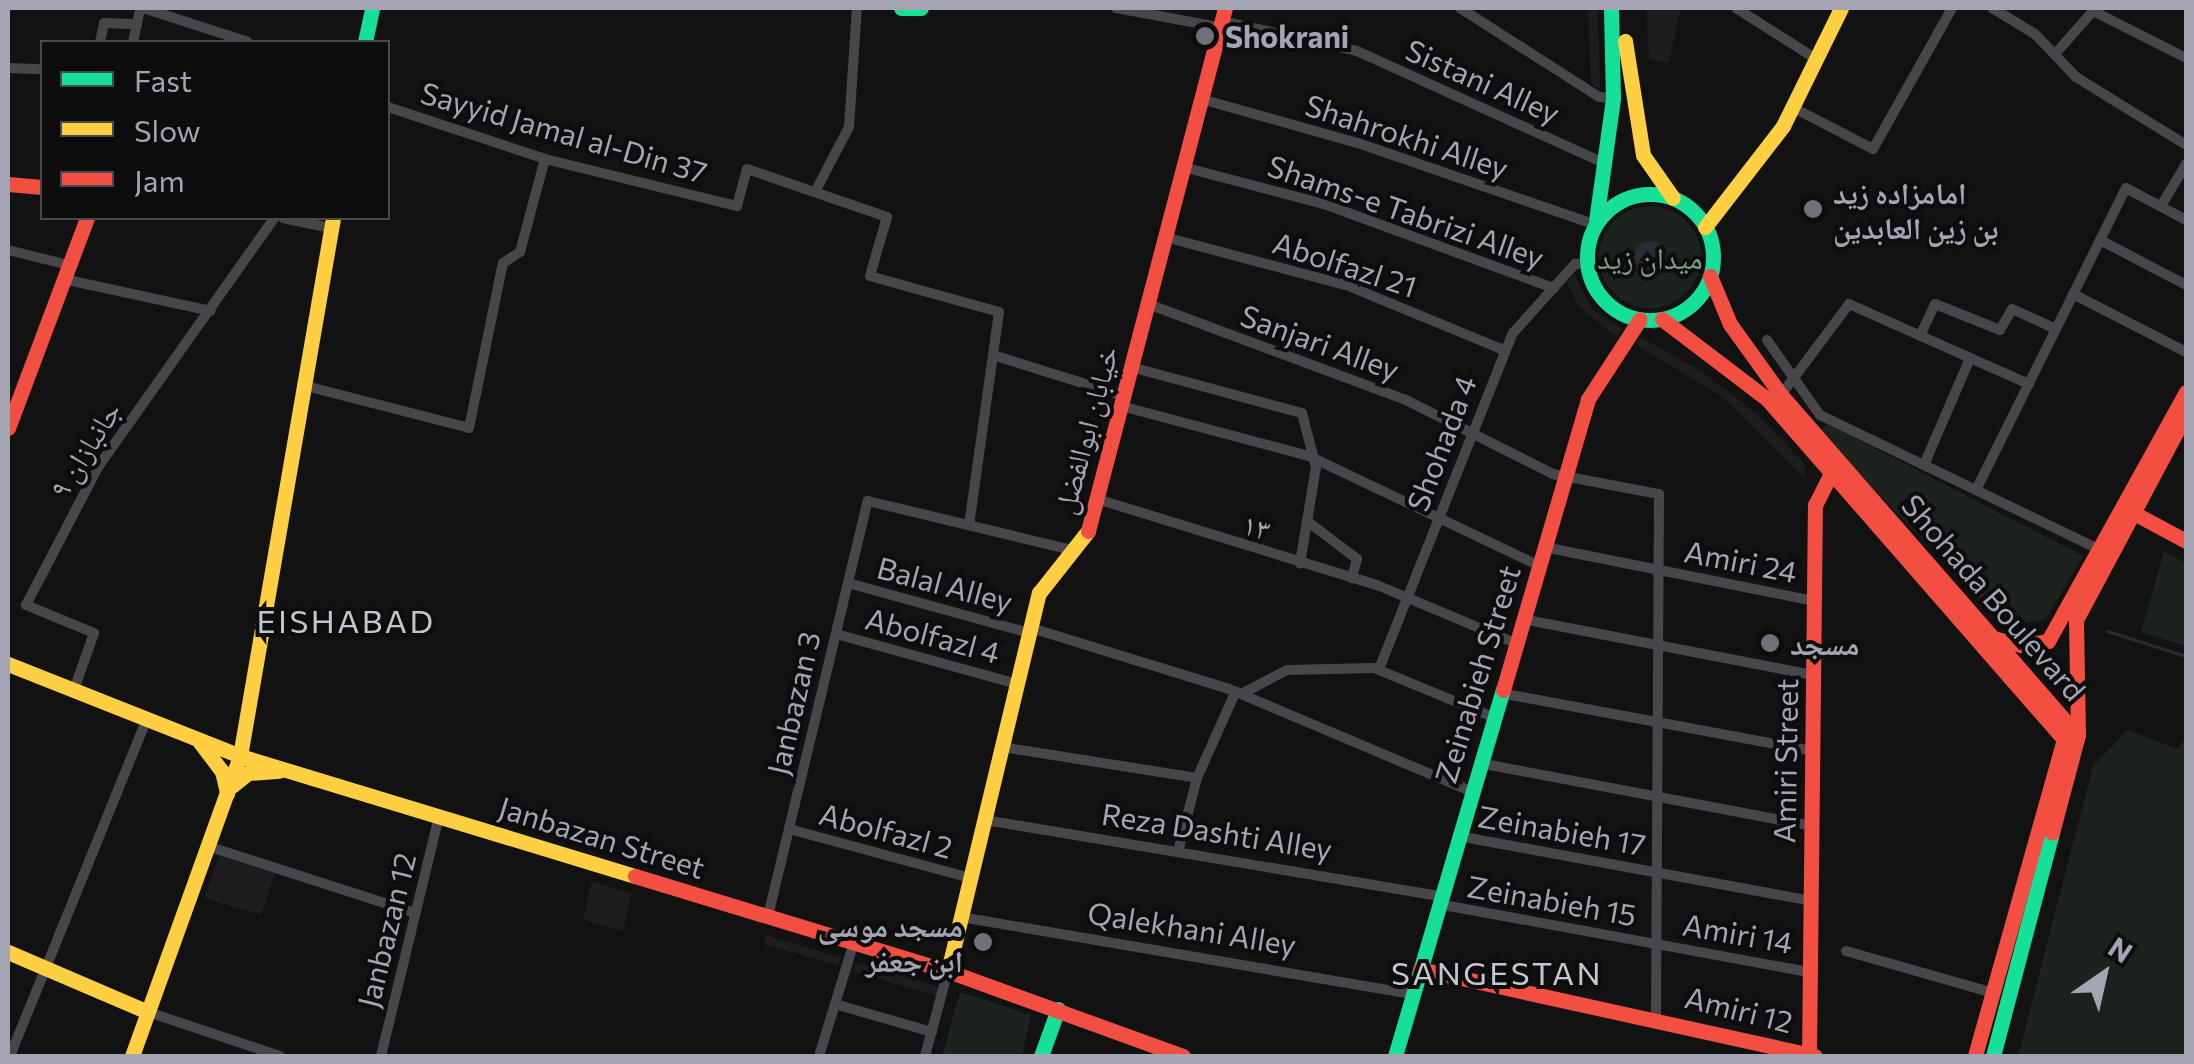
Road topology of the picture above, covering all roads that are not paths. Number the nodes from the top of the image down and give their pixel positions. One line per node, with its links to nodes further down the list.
1 (142, 8): 15 (street); 18 (street)
2 (372, 8): 19 (main road)
3 (857, 8): 36 (street)
4 (900, 8): 5 (main road)
5 (921, 8)
6 (1116, 8): 14 (street, Sistani Alley)
7 (1460, 8): 25 (street)
8 (1611, 8): 25 (main road)
9 (1623, 8): 37 (main road)
10 (1736, 8): 22 (street)
11 (1841, 8): 22 (main road)
12 (1952, 8): 27 (street)
13 (1992, 8): 20 (street)
14 (1222, 18): 26 (main road, خیابان ابوالفضل); 31 (street, Sistani Alley)
15 (137, 24): 16 (street); 17 (street)
16 (100, 40)
17 (133, 40)
18 (242, 40)
19 (365, 40)
20 (2056, 53): 21 (street); 29 (street)
21 (2186, 58)
22 (1816, 59): 27 (main road)
23 (8, 68): 24 (street)
24 (40, 69)
25 (1614, 98): 31 (main road)
26 (1201, 99): 33 (main road, خیابان ابوالفضل); 44 (street, Shahrokhi Alley)
27 (1792, 107): 45 (main road)
28 (390, 108): 30 (street, Sayyid Jamal al-Din 37)
29 (2186, 145)
30 (546, 159): 36 (street, Sayyid Jamal al-Din 37); 69 (street)
31 (1605, 164): 44 (main road)
32 (2186, 164): 38 (street)
33 (1183, 167): 46 (main road, خیابان ابوالفضل); 53 (street, Shams-e Tabrizi Alley)
34 (8, 184): 35 (main road)
35 (40, 187)
36 (815, 192): 64 (street)
37 (1673, 198): 44 (main road); 45 (main road)
38 (2160, 206): 42 (street); 47 (street)
39 (86, 220): 50 (main road)
40 (273, 220): 56 (street, جانبازان ۹)
41 (303, 220): 43 (street)
42 (2186, 220)
43 (332, 223): 69 (main road)
44 (1596, 225): 49 (main road)
45 (1705, 227): 51 (main road)
46 (1165, 237): 55 (main road, خیابان ابوالفضل); 62 (street, Abolfazl 21)
47 (2100, 240): 52 (street); 54 (street)
48 (8, 250): 50 (street)
49 (1587, 263): 53 (street, Shohada 4); 57 (main road)
50 (66, 272): 56 (street); 75 (main road)
51 (1710, 276): 58 (main road); 71 (main road, Shohada Boulevard)
52 (2186, 285)
53 (1554, 288): 62 (street, Shohada 4)
54 (2074, 294): 59 (street); 63 (street)
55 (1148, 304): 66 (main road, خیابان ابوالفضل); 76 (street, Sanjari Alley)
56 (210, 311): 110 (street, جانبازان ۹)
57 (1640, 319): 58 (main road); 80 (main road, Zeinabieh Street)
58 (1662, 319): 79 (main road, Shohada Boulevard)
59 (2056, 329): 60 (street); 68 (street)
60 (1920, 336): 65 (street); 67 (street)
61 (1767, 340): 67 (street)
62 (1504, 350): 76 (street, Shohada 4)
63 (2186, 352)
64 (993, 356): 72 (street); 86 (street)
65 (1970, 358): 68 (street); 78 (street)
66 (1131, 368): 72 (main road, خیابان ابوالفضل); 77 (street)
67 (1794, 378): 71 (street); 74 (street)
68 (2029, 384): 81 (street)
69 (300, 385): 120 (main road)
70 (2186, 392): 83 (main road)
71 (1782, 395): 74 (main road, Shohada Boulevard)
72 (1122, 401): 77 (street); 82 (main road, خیابان ابوالفضل)
73 (2186, 414): 83 (main road)
74 (1815, 422): 78 (street); 91 (main road, Shohada Boulevard)
75 (8, 428)
76 (1473, 431): 80 (street, Sanjari Alley); 84 (street, Shohada 4)
77 (1314, 459): 84 (street); 85 (street)
78 (1924, 465): 81 (street)
79 (1831, 472): 91 (main road, Shohada Boulevard); 98 (main road, Amiri Street)
80 (1565, 474): 88 (main road, Zeinabieh Street); 94 (street, Sanjari Alley)
81 (1976, 490): 90 (street)
82 (1097, 500): 89 (main road, خیابان ابوالفضل); 92 (street, ۱۳)
83 (2129, 510): 87 (main road); 90 (main road); 99 (main road)
84 (1438, 518): 93 (street); 97 (street, Shohada 4)
85 (1308, 521): 92 (street); 95 (street)
86 (968, 526): 89 (street); 96 (street, Janbazan 3)
87 (2186, 541)
88 (1544, 547): 93 (main road, Zeinabieh Street); 94 (street, Amiri 24)
89 (1072, 550): 101 (main road, خیابان ابوالفضل)
90 (2102, 550): 99 (main road)
91 (1915, 558): 103 (main road, Shohada Boulevard); 149 (main road, Shohada Boulevard)
92 (1300, 564): 95 (street, ۱۳)
93 (1538, 565): 100 (main road, Zeinabieh Street)
94 (1659, 570): 98 (street, Amiri 24); 105 (street)
95 (1352, 578): 97 (street, ۱۳)
96 (848, 583): 101 (street, Balal Alley); 102 (street, Janbazan 3)
97 (1408, 597): 104 (street, ۱۳); 107 (street, Shohada 4)
98 (1814, 601): 108 (main road, Amiri Street)
99 (2072, 618): 103 (main road); 116 (main road)
100 (1522, 619): 104 (main road, Zeinabieh Street); 105 (street)
101 (1030, 630): 109 (main road, خیابان ابوالفضل); 111 (street, Balal Alley)
102 (836, 634): 109 (street, Abolfazl 4); 130 (street, Janbazan 3)
103 (1993, 638): 116 (main road, Shohada Boulevard)
104 (1515, 643): 112 (main road, Zeinabieh Street)
105 (1658, 645): 108 (street); 115 (street)
106 (8, 664): 110 (main road, Janbazan Street)
107 (1379, 669): 111 (street); 113 (street)
108 (1813, 675): 119 (main road, Amiri Street)
109 (1017, 684): 118 (main road, خیابان ابوالفضل)
110 (74, 690): 114 (main road, Janbazan Street)
111 (1238, 693): 123 (street); 124 (street, Balal Alley)
112 (1500, 693): 113 (main road, Zeinabieh Street); 115 (street)
113 (1493, 717): 121 (main road, Zeinabieh Street)
114 (147, 719): 117 (main road, Janbazan Street); 145 (street)
115 (1658, 722): 119 (street); 126 (street)
116 (2078, 735): 167 (main road, Shohada Boulevard)
117 (197, 738): 120 (main road, Janbazan Street); 125 (main road)
118 (1002, 747): 123 (street); 128 (main road, خیابان ابوالفضل)
119 (1812, 750): 129 (main road, Amiri Street)
120 (240, 756): 122 (main road, Janbazan Street); 125 (main road)
121 (1479, 763): 124 (main road, Zeinabieh Street); 126 (street)
122 (288, 770): 125 (main road); 127 (main road, Janbazan Street)
123 (1198, 778): 133 (street)
124 (1471, 790): 131 (main road, Zeinabieh Street)
125 (228, 794): 132 (main road)
126 (1658, 797): 129 (street); 134 (street)
127 (439, 816): 138 (street, Janbazan 12); 139 (main road, Janbazan Street)
128 (985, 820): 133 (street, Reza Dashti Alley); 135 (main road, خیابان ابوالفضل)
129 (1812, 826): 137 (main road, Amiri Street)
130 (789, 829): 135 (street, Abolfazl 2); 139 (street, Janbazan 3)
131 (1458, 836): 134 (street, Zeinabieh 17); 136 (main road, Zeinabieh Street)
132 (208, 846): 138 (street); 153 (main road)
133 (1179, 848): 136 (street, Reza Dashti Alley)
134 (1657, 873): 137 (street, Zeinabieh 17); 142 (street)
135 (971, 878): 140 (main road, خیابان ابوالفضل)
136 (1440, 900): 142 (street, Zeinabieh 15); 146 (main road, Zeinabieh Street)
137 (1811, 901): 148 (main road, Amiri Street)
138 (416, 913): 159 (street, Janbazan 12)
139 (768, 916): 141 (main road, Janbazan Street)
140 (962, 917): 147 (main road, خیابان ابوالفضل); 150 (street, Qalekhani Alley)
141 (854, 942): 147 (main road, Janbazan Street); 151 (street)
142 (1656, 944): 148 (street, Amiri 14); 154 (street)
143 (1846, 951): 149 (street)
144 (8, 952): 145 (main road)
145 (47, 969): 153 (main road); 156 (street)
146 (1420, 969): 150 (main road, Zeinabieh Street); 154 (main road, Amiri 12)
147 (948, 971): 152 (main road, Janbazan Street); 155 (street)
148 (1810, 972): 165 (main road, Amiri Street)
149 (1993, 993): 166 (main road, Shohada Boulevard)
150 (1413, 994): 164 (main road, Zeinabieh Street)
151 (835, 1004): 155 (street); 160 (street)
152 (1058, 1009): 162 (main road); 163 (main road, Janbazan Street)
153 (148, 1012): 157 (main road); 158 (street)
154 (1656, 1016): 165 (main road, Amiri 12)
155 (932, 1032): 161 (street)
156 (13, 1056)
157 (132, 1056)
158 (280, 1056)
159 (381, 1056)
160 (819, 1056)
161 (925, 1056)
162 (1042, 1056)
163 (1182, 1056)
164 (1396, 1056)
165 (1811, 1056)
166 (1976, 1056)
167 (1993, 1056)

